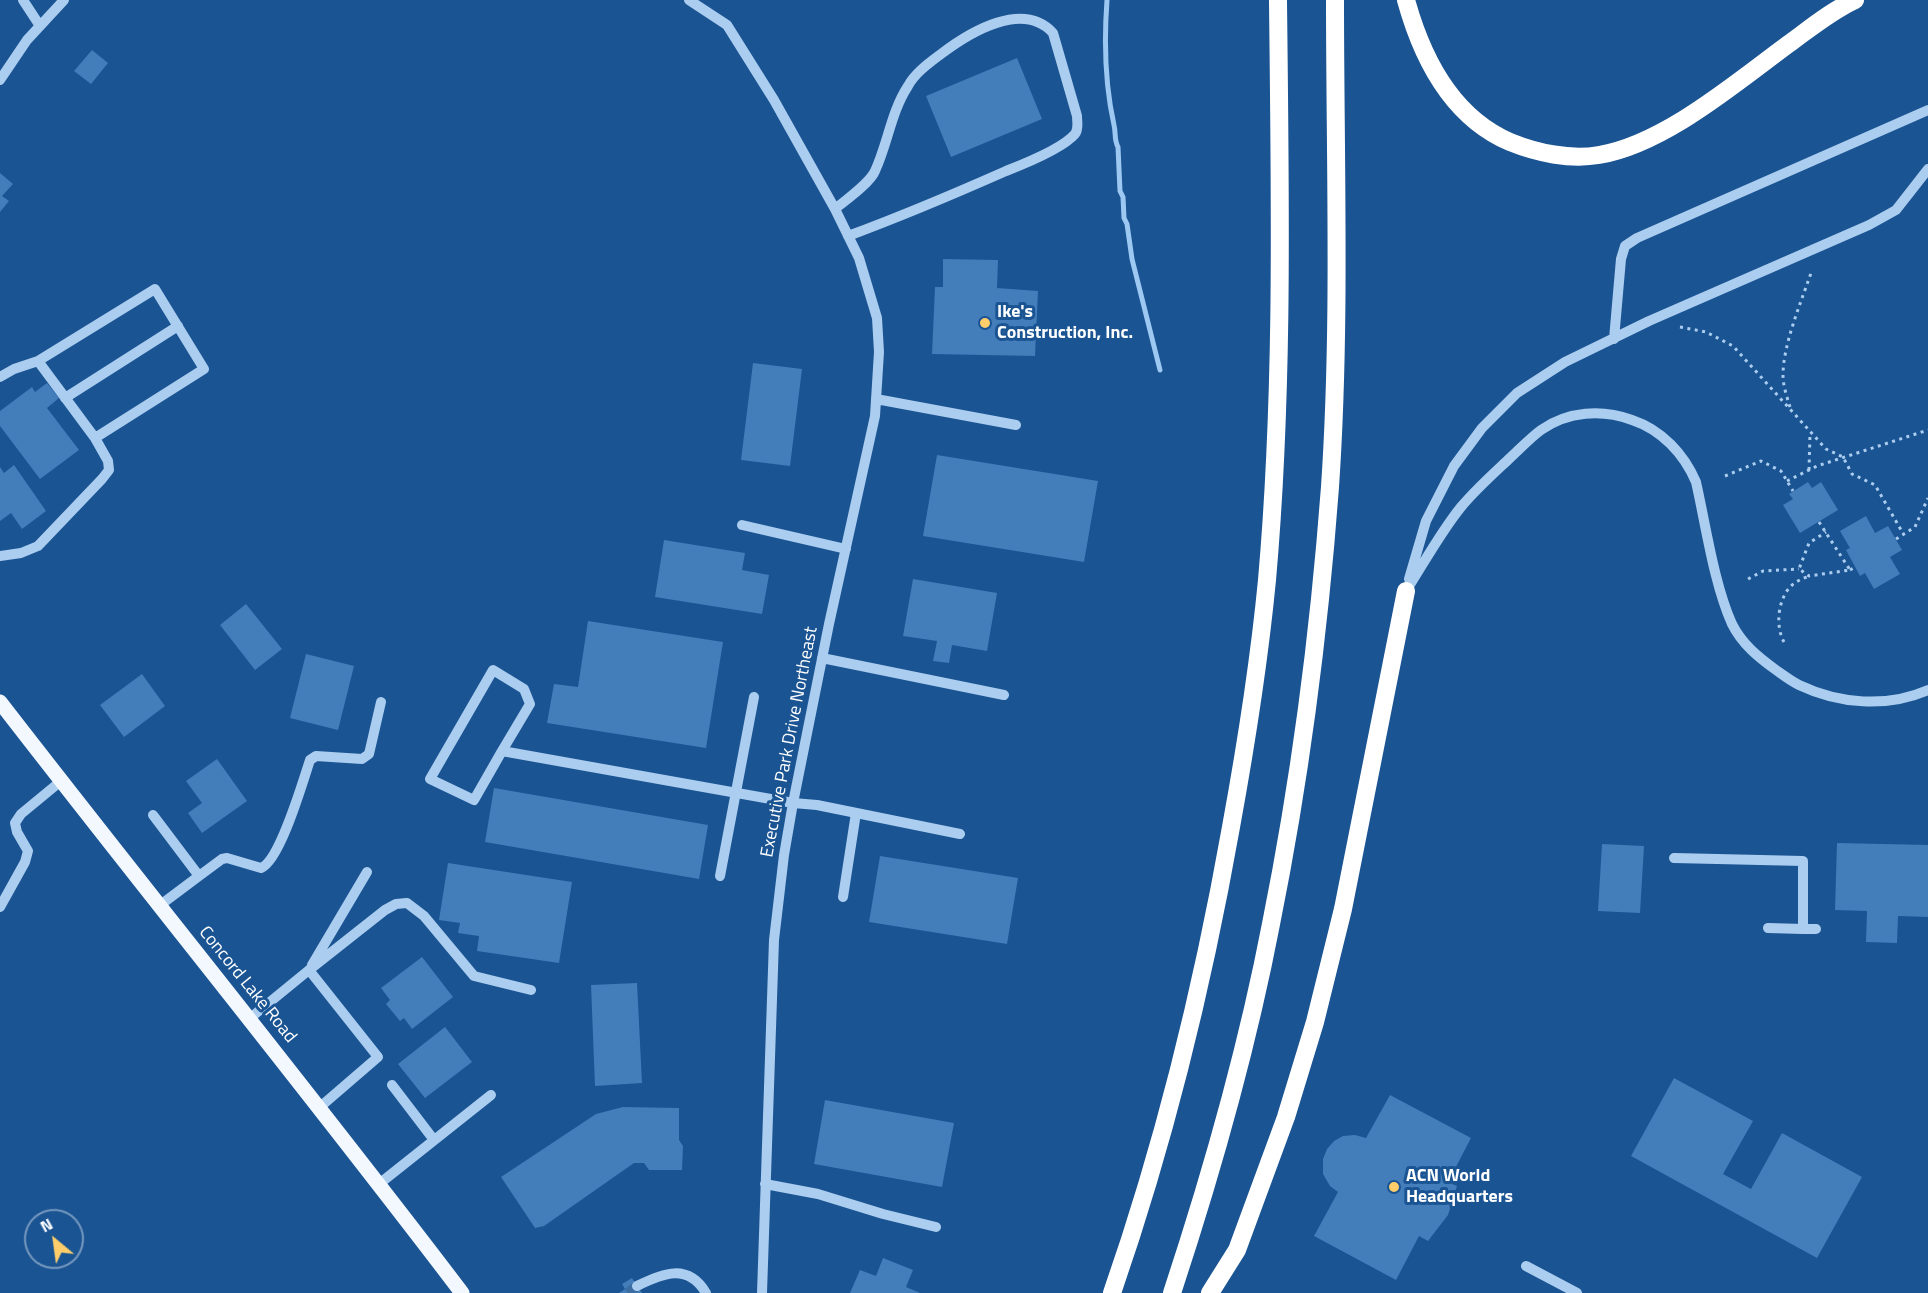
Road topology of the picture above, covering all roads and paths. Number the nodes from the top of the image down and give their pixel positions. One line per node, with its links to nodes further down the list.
1 (23, 0): 8 (street)
2 (64, 0): 8 (street)
3 (1278, 0): 85 (highway)
4 (1335, 0): 86 (highway)
5 (1406, 0): 6 (highway)
6 (1855, 0)
7 (698, 2): 12 (street, Executive Park Drive Northeast)
8 (40, 26): 9 (street)
9 (0, 80)
10 (1928, 110): 17 (street)
11 (1928, 169): 17 (street)
12 (835, 209): 13 (street, Executive Park Drive Northeast); 13 (street)
13 (849, 236): 21 (street, Executive Park Drive Northeast)
14 (1812, 270): 22 (path)
15 (178, 326): 18 (street); 20 (street); 26 (street)
16 (1680, 327): 22 (path)
17 (1614, 339): 45 (street)
18 (38, 361): 19 (street); 20 (street)
19 (0, 377)
20 (65, 398): 26 (street)
21 (876, 399): 23 (street); 38 (street, Executive Park Drive Northeast)
22 (1791, 410): 25 (path)
23 (1016, 425)
24 (1928, 430): 27 (path)
25 (1810, 431): 27 (path); 28 (path)
26 (95, 438): 39 (street)
27 (1843, 457): 28 (path); 36 (path)
28 (1809, 470): 30 (path)
29 (1725, 476): 30 (path)
30 (1787, 482): 31 (path)
31 (1793, 491)
32 (1928, 498): 36 (path)
33 (1819, 522): 35 (path)
34 (742, 525): 38 (street)
35 (1826, 532): 41 (path); 42 (path)
36 (1904, 535): 37 (path)
37 (1896, 539)
38 (846, 549): 47 (street, Executive Park Drive Northeast)
39 (0, 556)
40 (1855, 567): 42 (path)
41 (1799, 569): 43 (path); 44 (path)
42 (1850, 570): 43 (path)
43 (1809, 576): 46 (path)
44 (1748, 579)
45 (1406, 591): 48 (street); 87 (highway)
46 (1784, 642)
47 (822, 658): 49 (street); 56 (street, Executive Park Drive Northeast)
48 (1928, 690)
49 (1004, 695)
50 (754, 697): 55 (street)
51 (0, 702): 54 (main road, Concord Lake Road)
52 (381, 702): 62 (street)
53 (502, 751): 53 (street); 55 (street)
54 (61, 781): 65 (street); 66 (main road, Concord Lake Road)
55 (736, 793): 56 (street); 63 (street)
56 (793, 803): 57 (street); 78 (street, Executive Park Drive Northeast)
57 (856, 813): 59 (street); 64 (street)
58 (153, 815): 62 (street)
59 (960, 834)
60 (1674, 858): 68 (street)
61 (367, 872): 70 (street)
62 (199, 876): 66 (street)
63 (720, 876)
64 (843, 897)
65 (0, 906)
66 (159, 906): 72 (main road, Concord Lake Road)
67 (1768, 928): 68 (street)
68 (1803, 929): 69 (street)
69 (1816, 929)
70 (309, 970): 71 (street); 72 (street); 75 (street)
71 (531, 990)
72 (249, 1019): 75 (main road, Concord Lake Road)
73 (392, 1085): 76 (street)
74 (491, 1095): 76 (street)
75 (320, 1107): 77 (main road, Concord Lake Road)
76 (434, 1140): 77 (street)
77 (379, 1184): 82 (main road, Concord Lake Road)
78 (765, 1184): 79 (street); 84 (street, Executive Park Drive Northeast)
79 (936, 1227)
80 (1526, 1266): 88 (street)
81 (637, 1286): 83 (street)
82 (462, 1293)
83 (706, 1293)
84 (762, 1293)
85 (1112, 1293)
86 (1172, 1293)
87 (1210, 1293)
88 (1577, 1293)

